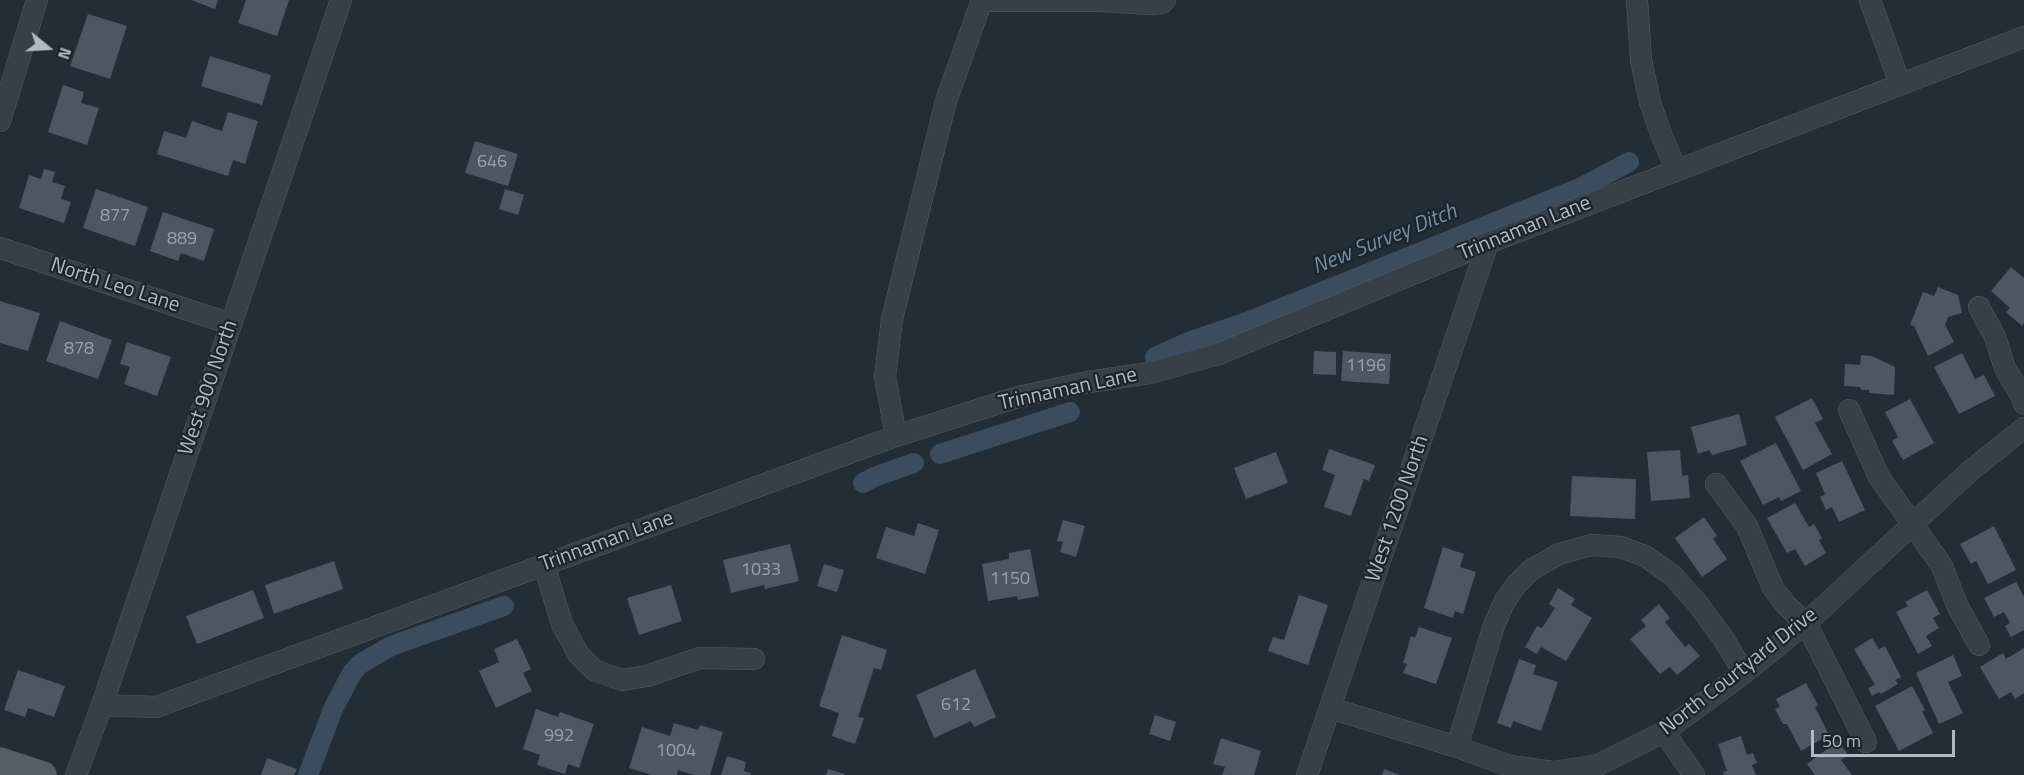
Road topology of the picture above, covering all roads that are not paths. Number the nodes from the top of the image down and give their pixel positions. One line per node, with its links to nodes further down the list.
1 (37, 0): 9 (street)
2 (341, 0): 14 (street, West 900 North)
3 (982, 0): 4 (street); 18 (street)
4 (1165, 0)
5 (1637, 0): 10 (street)
6 (1870, 0): 8 (street)
7 (2024, 37): 8 (street, Trinnaman Lane)
8 (1900, 84): 10 (street, Trinnaman Lane)
9 (0, 121)
10 (1676, 169): 11 (street, Trinnaman Lane)
11 (1488, 243): 18 (street, Trinnaman Lane); 27 (street, West 1200 North)
12 (0, 248): 14 (street, North Leo Lane)
13 (1979, 307): 15 (street)
14 (231, 324): 26 (street, West 900 North)
15 (2024, 404)
16 (1849, 410): 20 (street)
17 (2024, 428): 20 (street, North Courtyard Drive)
18 (896, 436): 21 (street, Trinnaman Lane)
19 (1716, 484): 22 (street)
20 (1912, 524): 22 (street, North Courtyard Drive); 23 (street)
21 (544, 565): 24 (street); 26 (street, Trinnaman Lane)
22 (1806, 623): 25 (street, North Courtyard Drive); 29 (street)
23 (1979, 645)
24 (754, 658)
25 (1744, 673): 28 (street, North Courtyard Drive); 30 (street)
26 (102, 705): 34 (street, West 900 North)
27 (1330, 708): 30 (street, North Courtyard Drive); 35 (street, West 1200 North)
28 (1664, 732): 32 (street, North Courtyard Drive); 36 (street)
29 (1866, 742)
30 (1457, 747): 32 (street, North Courtyard Drive)
31 (0, 761): 33 (main road)
32 (1599, 770)
33 (43, 775)
34 (76, 775)
35 (1307, 775)
36 (1694, 775)

